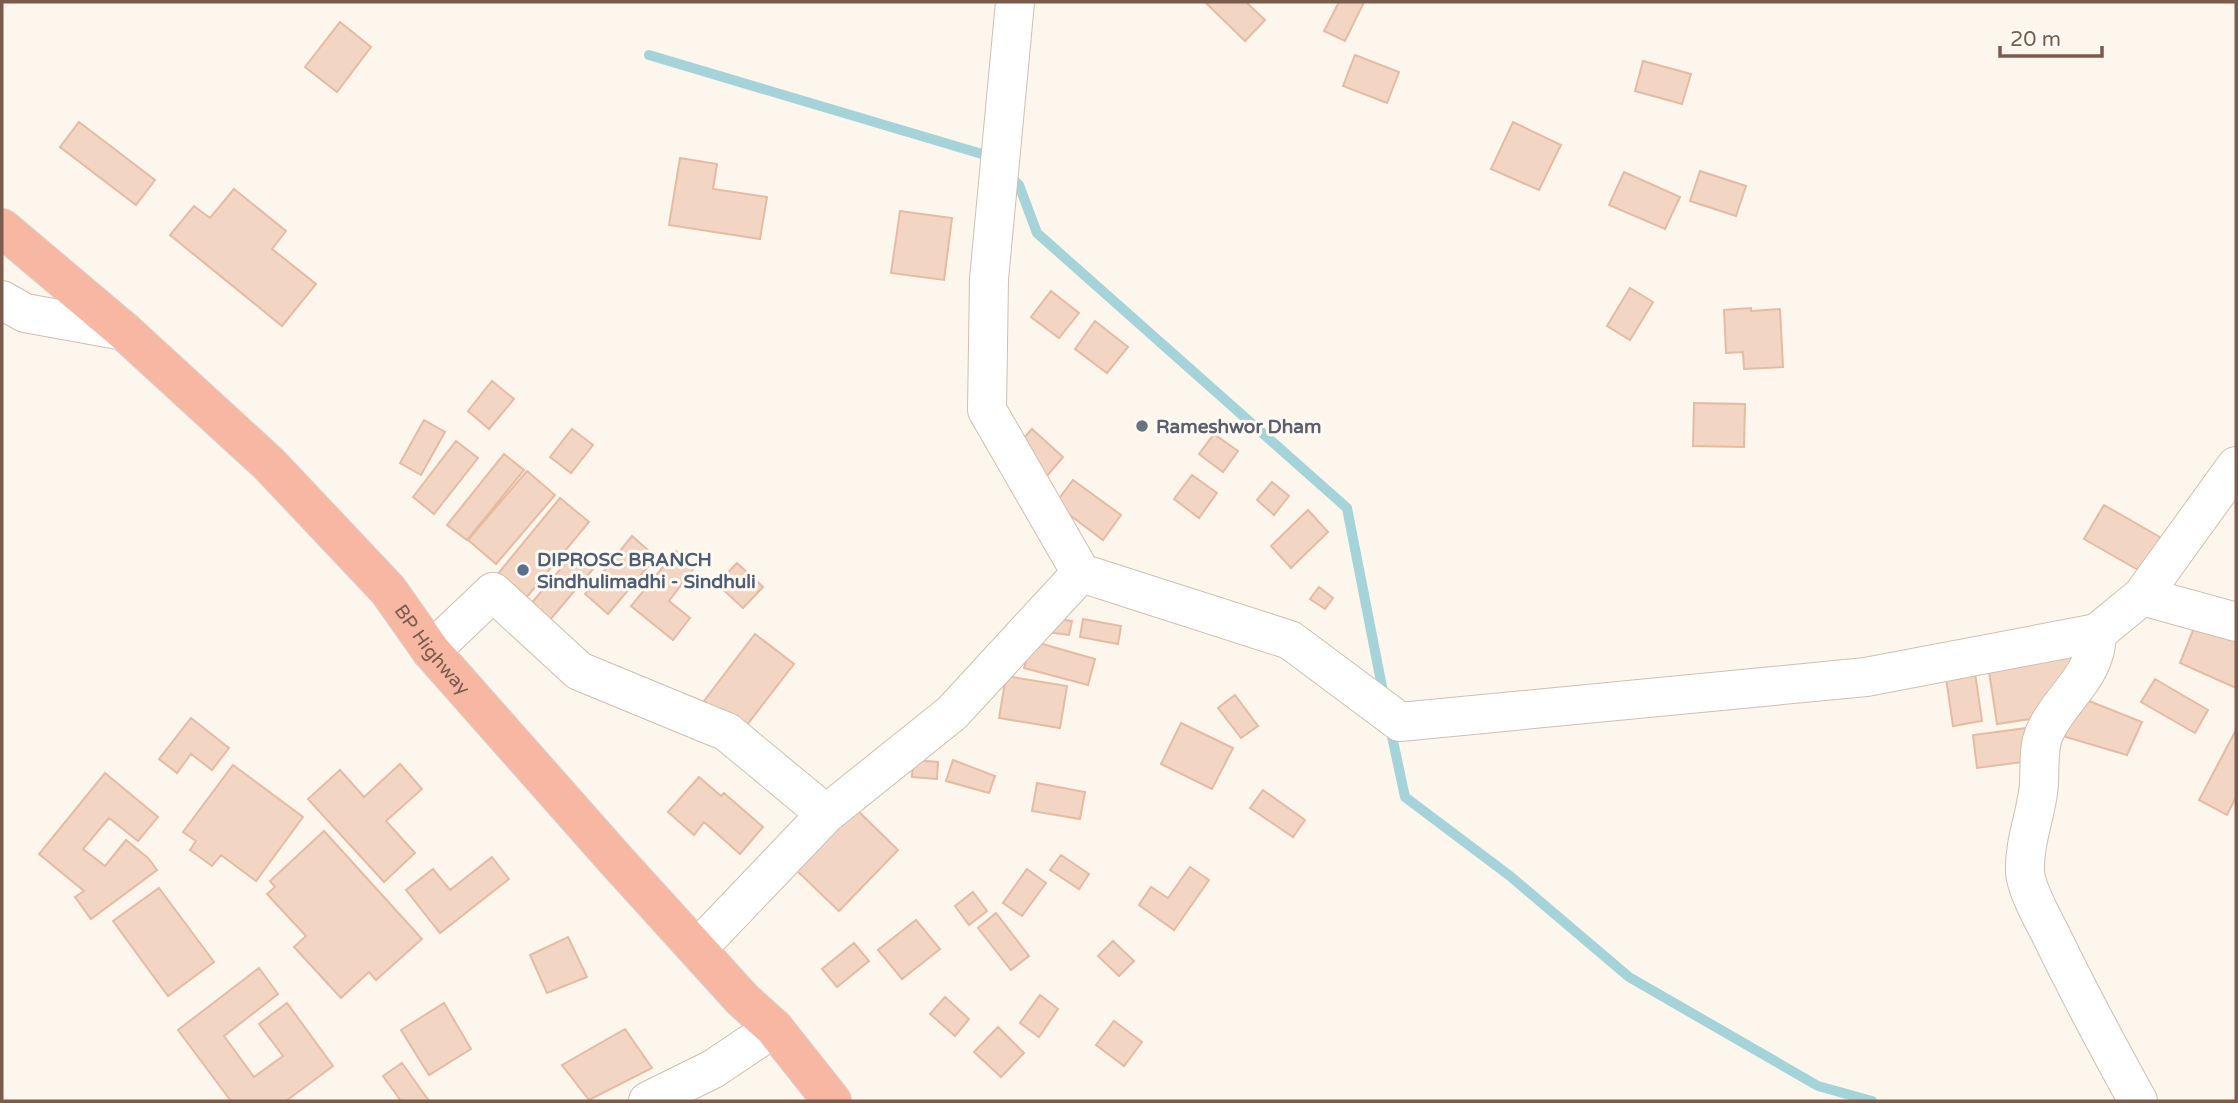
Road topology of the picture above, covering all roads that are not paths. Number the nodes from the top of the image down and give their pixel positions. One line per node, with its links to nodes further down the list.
1 (1015, 2): 6 (street)
2 (2, 228): 4 (highway, BP Highway)
3 (2, 300): 4 (street)
4 (124, 331): 10 (highway, BP Highway)
5 (2236, 466): 7 (street)
6 (1081, 573): 9 (street); 11 (street)
7 (2142, 596): 8 (street); 9 (street)
8 (2236, 622)
9 (2097, 633): 16 (street)
10 (431, 651): 11 (street); 12 (highway, BP Highway)
11 (826, 814): 12 (street)
12 (698, 948): 13 (highway, BP Highway)
13 (774, 1028): 14 (street); 15 (highway, BP Highway)
14 (648, 1101)
15 (832, 1101)
16 (2138, 1101)

